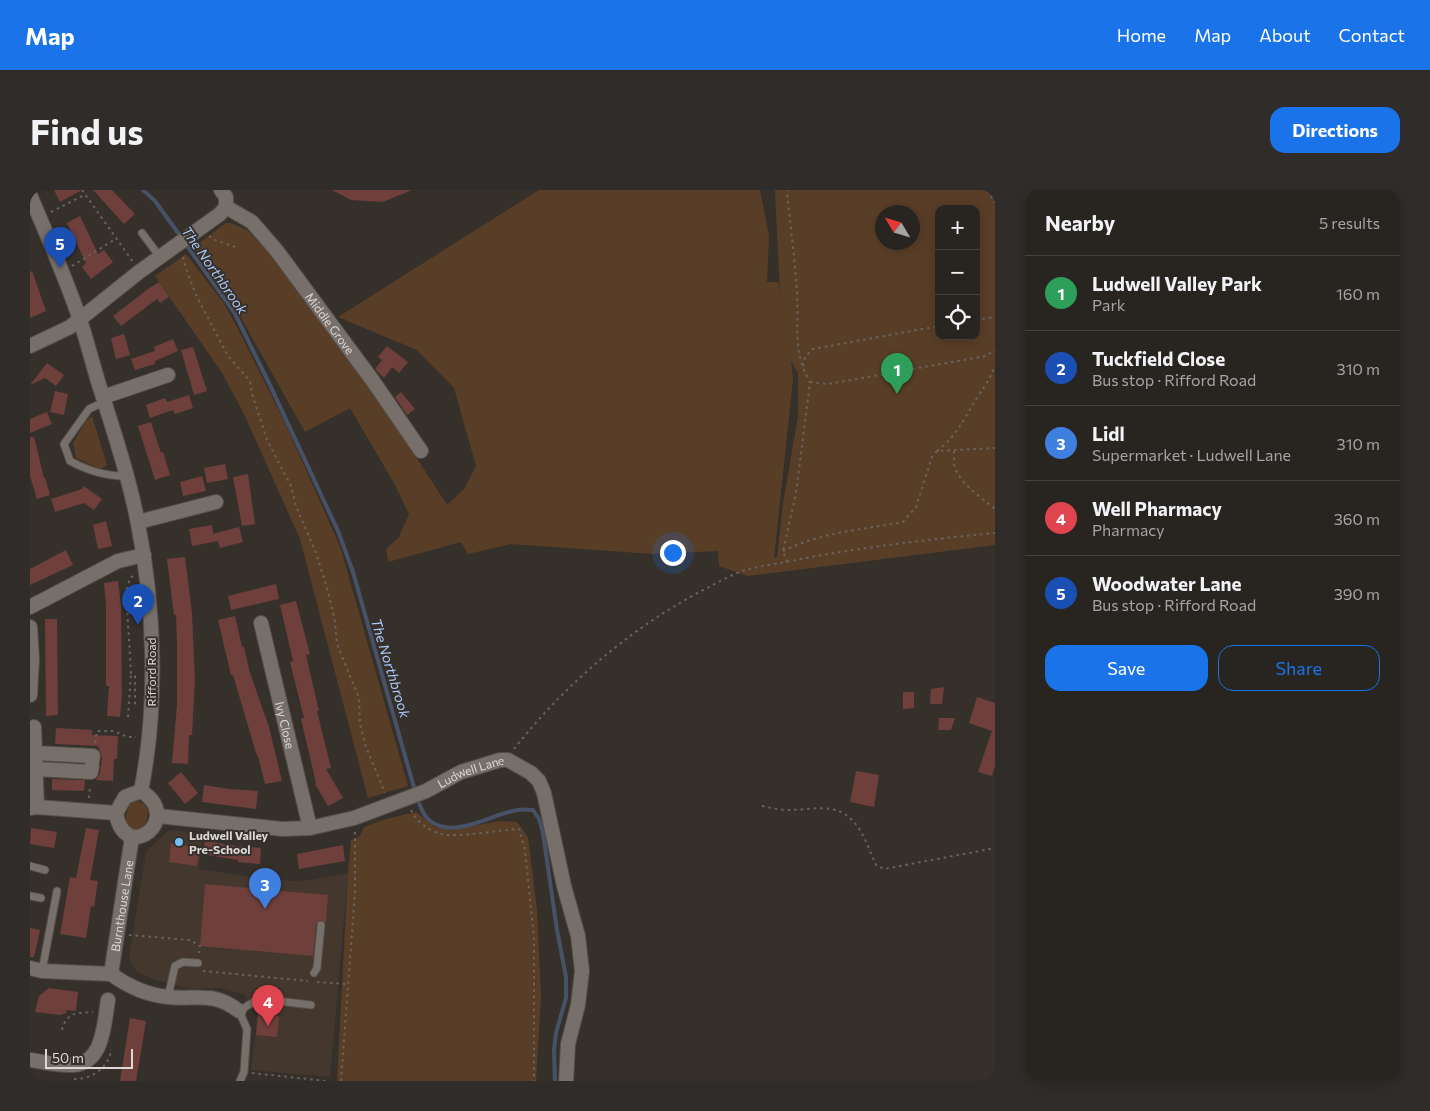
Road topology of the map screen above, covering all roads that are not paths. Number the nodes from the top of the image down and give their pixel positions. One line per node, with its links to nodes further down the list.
1 (221, 190): 3 (street)
2 (30, 194): 6 (street, Rifford Road)
3 (226, 207): 5 (street); 10 (street, Middle Grove)
4 (142, 233): 5 (lane)
5 (160, 257): 6 (street)
6 (80, 318): 7 (street); 9 (street, Rifford Road)
7 (30, 346)
8 (168, 376): 9 (street)
9 (104, 399): 11 (street, Rifford Road); 11 (lane)
10 (421, 451)
11 (126, 476): 13 (street, Rifford Road)
12 (216, 502): 13 (street)
13 (138, 522): 14 (street, Rifford Road)
14 (145, 562): 15 (street); 22 (street, Rifford Road)
15 (30, 607)
16 (261, 623): 26 (street, Ivy Close)
17 (30, 627): 18 (street)
18 (30, 695)
19 (34, 727): 20 (street)
20 (35, 754): 21 (street); 21 (street)
21 (36, 769): 23 (street)
22 (141, 791): 24 (street); 25 (street)
23 (34, 807): 24 (street)
24 (116, 813): 27 (street)
25 (158, 816): 26 (street, Ludwell Lane); 27 (street)
26 (310, 828): 44 (street, Ludwell Lane)
27 (132, 838): 37 (street, Burnthouse Lane)
28 (30, 866): 29 (lane)
29 (45, 870)
30 (57, 891): 35 (lane)
31 (30, 896): 32 (lane)
32 (41, 898)
33 (321, 925): 36 (lane)
34 (198, 963): 38 (lane)
35 (36, 970): 37 (street)
36 (314, 973)
37 (111, 974): 38 (street)
38 (168, 997): 41 (street)
39 (311, 1004): 41 (lane)
40 (107, 1006): 42 (street)
41 (239, 1011): 43 (lane)
42 (30, 1060)
43 (240, 1081)
44 (566, 1081)

